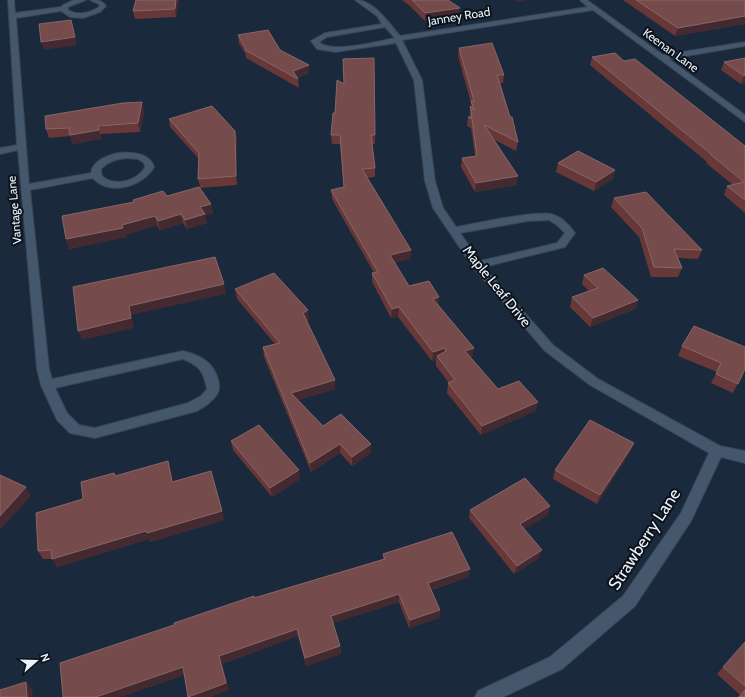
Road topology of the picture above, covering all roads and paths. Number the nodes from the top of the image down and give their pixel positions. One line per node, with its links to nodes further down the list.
1 (11, 0): 8 (street, Vantage Lane)
2 (83, 0): 7 (street)
3 (93, 0): 7 (street)
4 (358, 0): 9 (street, Maple Leaf Drive)
5 (584, 0): 6 (street, Keenan Lane)
6 (594, 8): 10 (street, Janney Road); 12 (street, Keenan Lane)
7 (63, 9): 8 (street)
8 (12, 16): 14 (street, Vantage Lane)
9 (387, 25): 10 (street, Maple Leaf Drive); 10 (street, Janney Road)
10 (399, 39): 18 (street, Maple Leaf Drive)
11 (745, 44): 12 (street)
12 (662, 58): 13 (street, Keenan Lane)
13 (745, 119)
14 (22, 147): 15 (street); 17 (street, Vantage Lane)
15 (0, 151)
16 (95, 175): 16 (street); 17 (street)
17 (25, 188): 20 (street, Vantage Lane)
18 (454, 231): 19 (street, Maple Leaf Drive); 19 (street)
19 (477, 266): 21 (street, Maple Leaf Drive)
20 (47, 385): 20 (street, Vantage Lane)
21 (717, 451): 22 (street, Maple Leaf Drive); 23 (street, Strawberry Lane)
22 (745, 457)
23 (484, 697)

